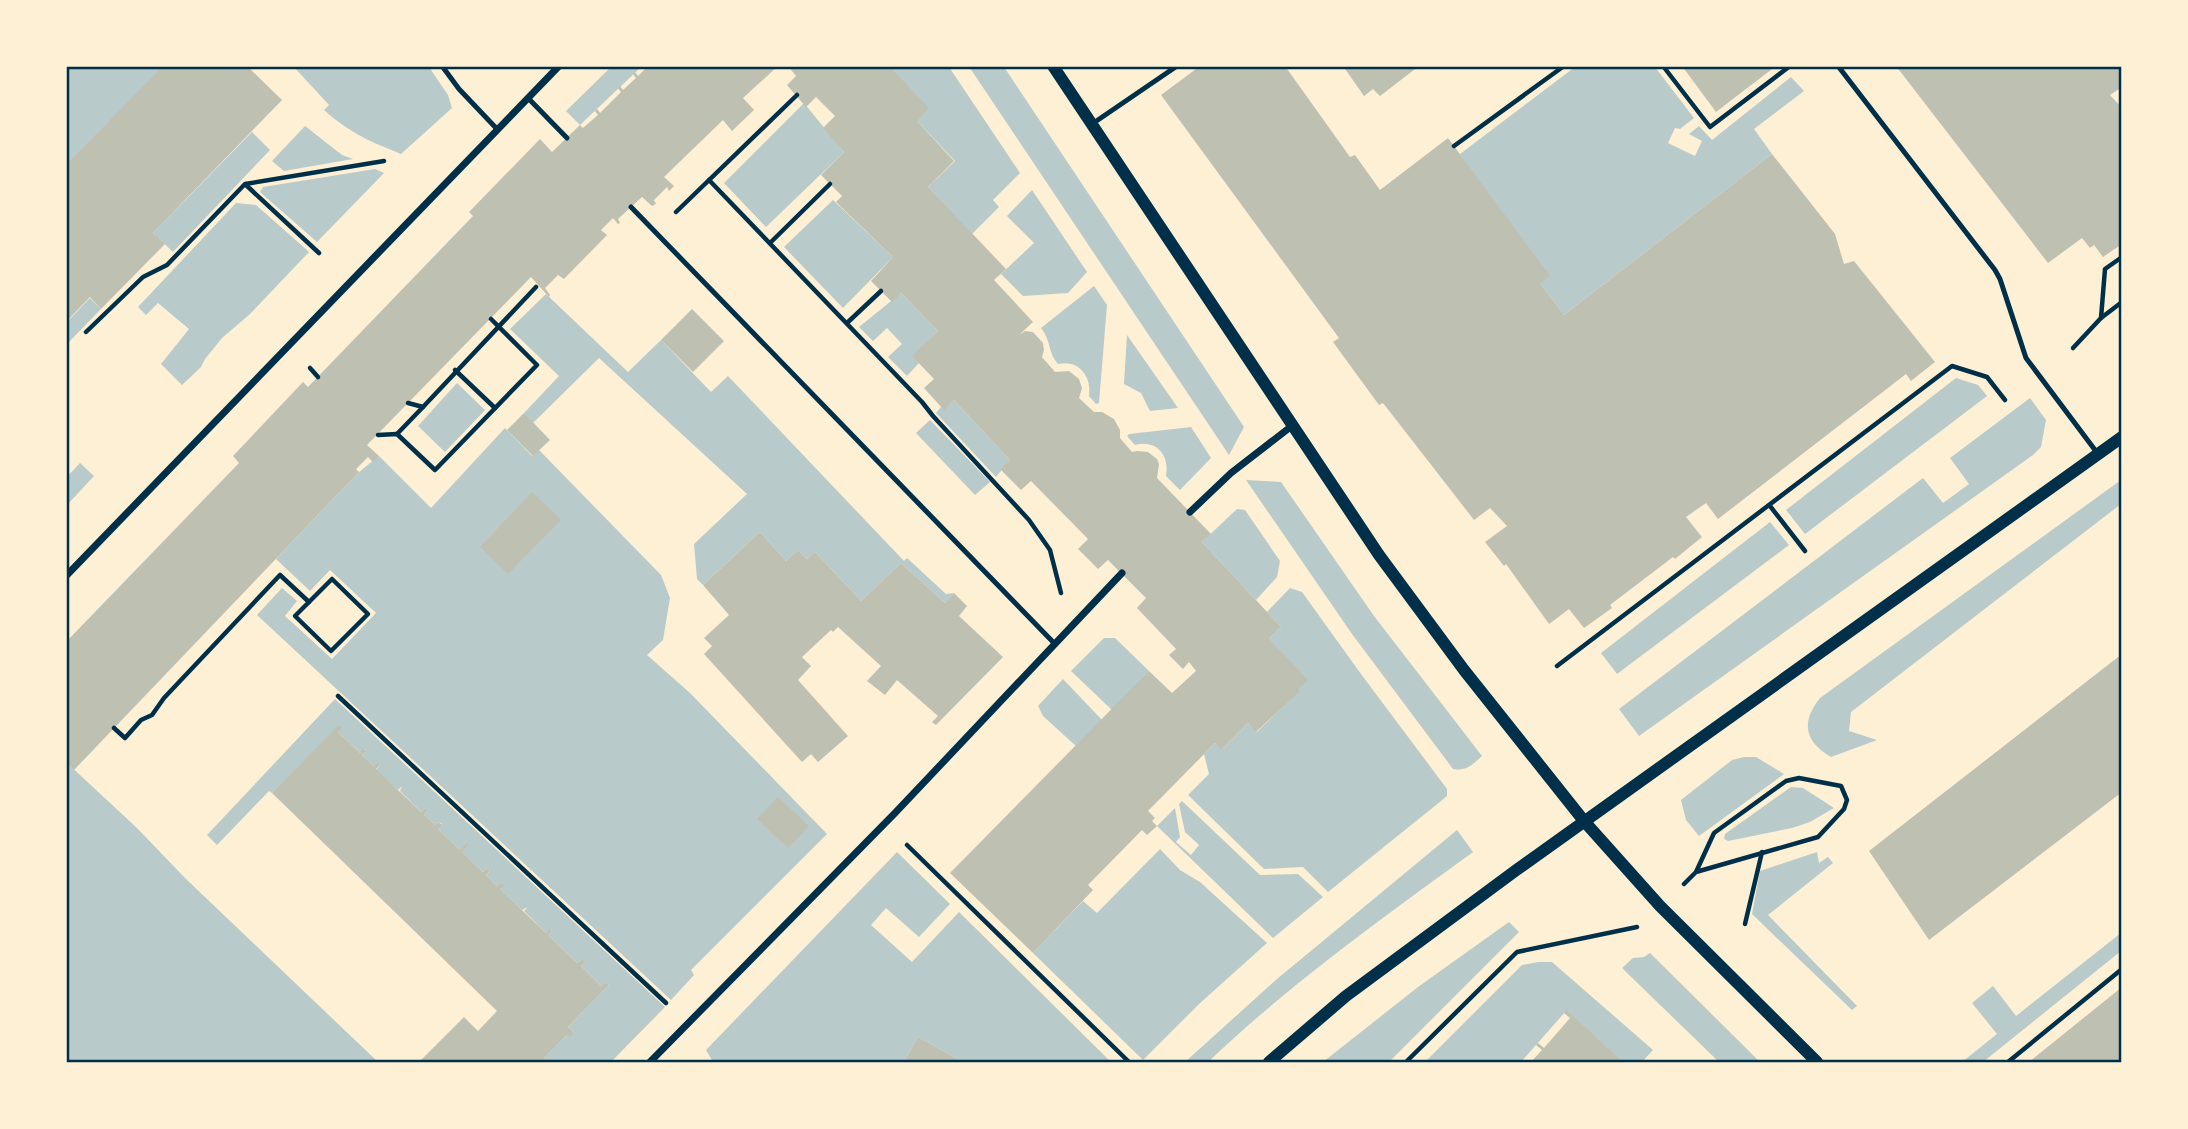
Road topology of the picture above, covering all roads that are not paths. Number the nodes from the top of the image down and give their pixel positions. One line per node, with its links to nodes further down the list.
1 (442, 66): 8 (lane)
2 (559, 66): 6 (street)
3 (1053, 66): 7 (street)
4 (1177, 66): 7 (lane)
5 (1838, 66): 13 (lane)
6 (528, 98): 8 (street); 9 (lane)
7 (1091, 124): 11 (street)
8 (497, 129): 16 (street)
9 (567, 138)
10 (631, 207): 17 (lane)
11 (1293, 425): 14 (street); 18 (street)
12 (2122, 437): 13 (street)
13 (2098, 454): 18 (street)
14 (1190, 512)
15 (1122, 573): 17 (street)
16 (66, 576)
17 (1054, 643): 19 (street)
18 (1584, 821): 20 (street); 21 (street)
19 (650, 1062)
20 (1269, 1062)
21 (1817, 1062)

